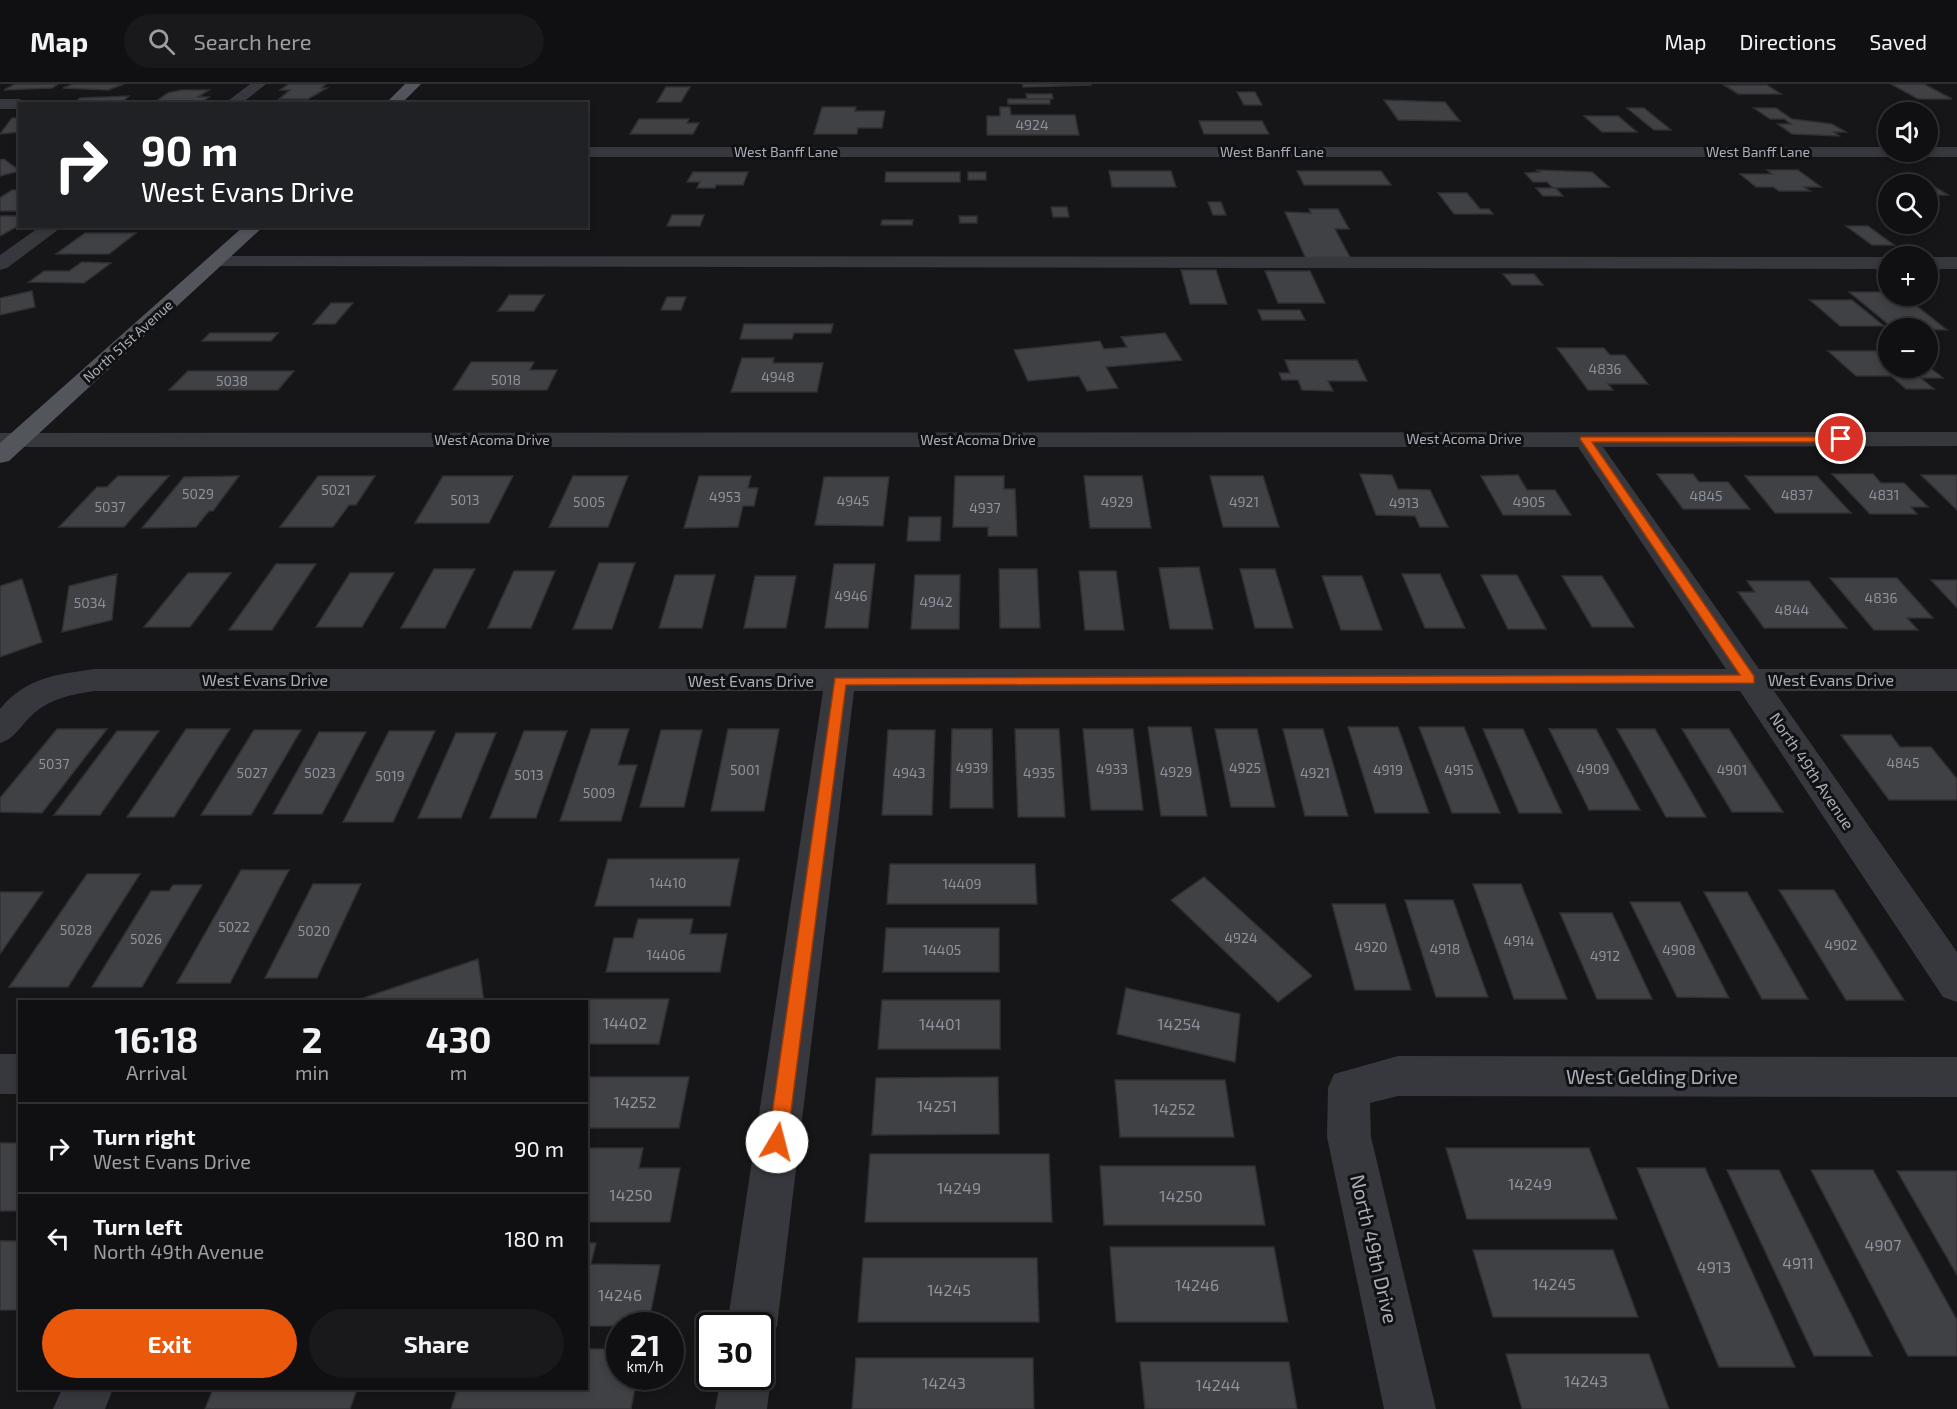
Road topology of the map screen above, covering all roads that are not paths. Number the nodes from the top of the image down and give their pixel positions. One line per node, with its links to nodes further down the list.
1 (259, 84): 3 (street)
2 (414, 84): 4 (main road)
3 (234, 102)
4 (394, 102)
5 (0, 104): 6 (street)
6 (18, 104)
7 (588, 152): 8 (street, West Banff Lane)
8 (1957, 152)
9 (51, 228): 15 (street)
10 (253, 228): 11 (main road, North 51st Avenue)
11 (215, 262): 12 (street); 18 (main road, North 51st Avenue)
12 (1878, 263)
13 (1938, 263): 14 (street)
14 (1957, 263)
15 (0, 264)
16 (1585, 439): 17 (street, West Acoma Drive); 18 (street, West Acoma Drive); 19 (street, North 49th Avenue)
17 (1957, 439)
18 (6, 445)
19 (1749, 680): 20 (street, West Evans Drive); 21 (street, West Evans Drive); 23 (street, North 49th Avenue)
20 (1957, 680)
21 (840, 681): 22 (street, West Evans Drive); 28 (street)
22 (0, 731)
23 (1957, 984)
24 (0, 1074): 25 (street)
25 (18, 1074)
26 (1957, 1077): 27 (street, West Gelding Drive)
27 (1348, 1088): 33 (street, North 49th Drive)
28 (755, 1312)
29 (88, 1390): 31 (street)
30 (744, 1390): 32 (street)
31 (78, 1409)
32 (741, 1409)
33 (1410, 1409)

